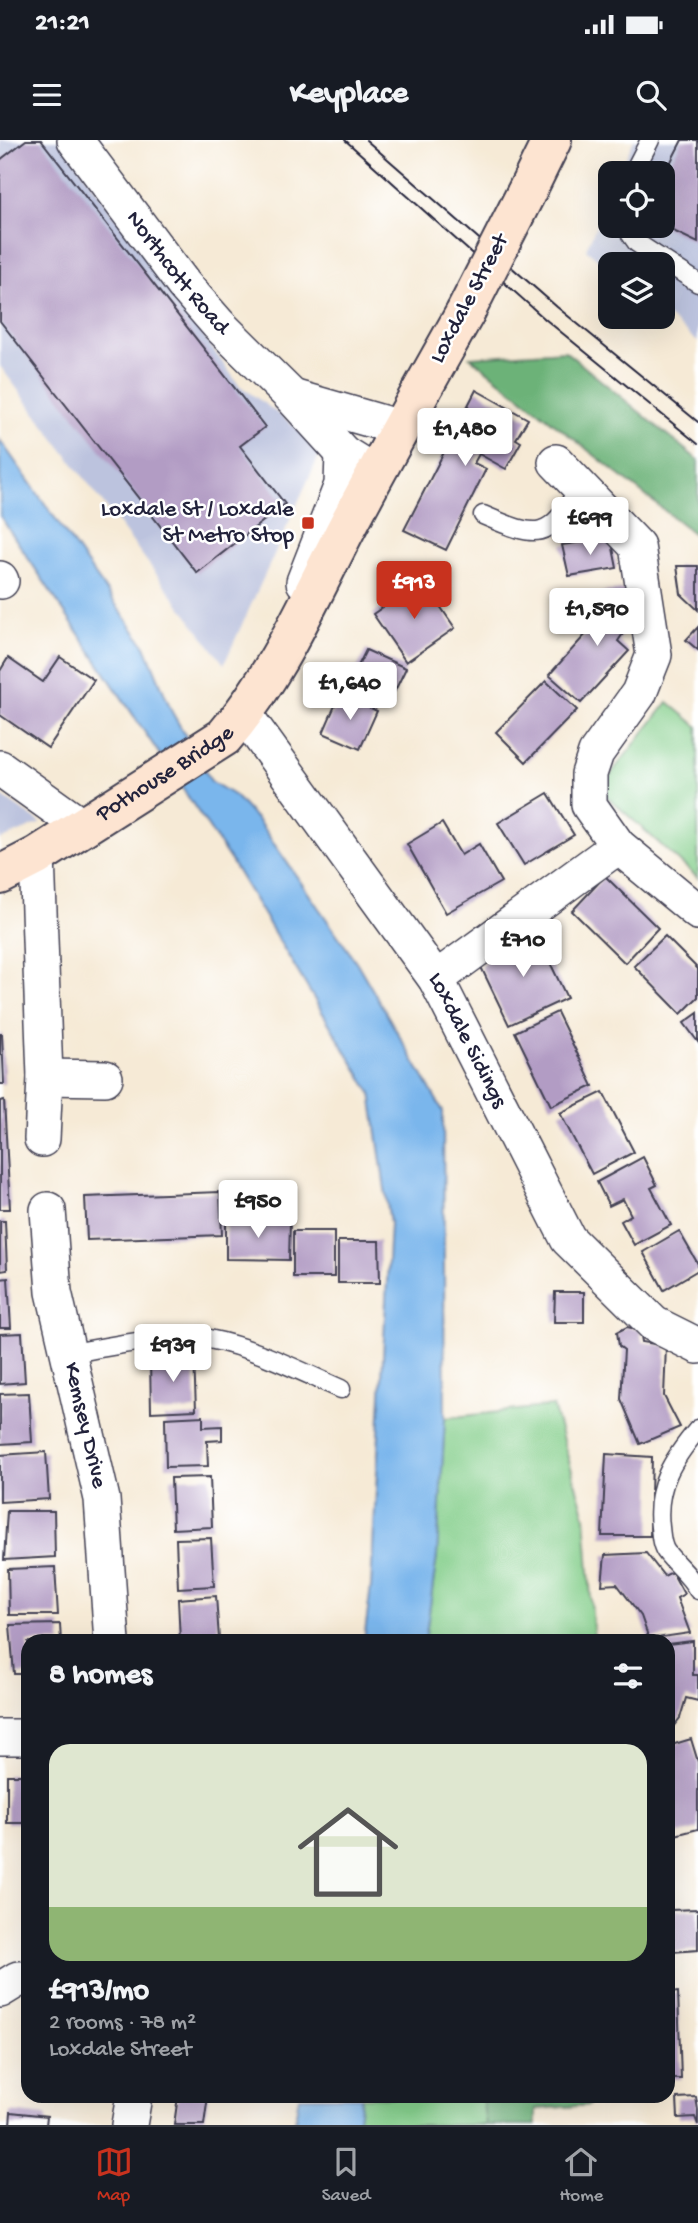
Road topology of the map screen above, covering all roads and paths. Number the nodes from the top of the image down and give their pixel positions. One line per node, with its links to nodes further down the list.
1 (75, 140): 7 (street, Northcott Road)
2 (552, 140): 8 (main road, Loxdale Street, bridge)
3 (650, 140): 4 (lane)
4 (639, 161)
5 (633, 238): 6 (lane)
6 (698, 283)
7 (292, 397): 8 (street, Northcott Road); 9 (street, Northcott Road)
8 (400, 428): 11 (main road, Loxdale Street)
9 (343, 453): 11 (street, Northcott Road); 14 (street)
10 (556, 462): 12 (street)
11 (375, 473): 14 (main road, Loxdale Street)
12 (580, 487): 13 (lane); 18 (street)
13 (482, 515)
14 (272, 667): 15 (main road, Loxdale Street)
15 (244, 714): 17 (main road, Pothouse Bridge); 22 (street, Loxdale Sidings)
16 (0, 768): 17 (street)
17 (81, 827): 19 (main road, Pothouse Bridge)
18 (618, 846): 21 (street); 22 (street)
19 (37, 856): 20 (main road, Pothouse Bridge); 23 (street)
20 (0, 875)
21 (698, 912)
22 (436, 979): 27 (street, Loxdale Sidings)
23 (45, 1077): 24 (street); 25 (street)
24 (106, 1078)
25 (42, 1139)
26 (48, 1210): 28 (street, Kemsey Drive)
27 (698, 1346)
28 (68, 1354): 29 (lane); 32 (street, Kemsey Drive)
29 (341, 1388)
30 (698, 1429): 31 (lane)
31 (698, 1590)
32 (111, 1634)
33 (0, 1737): 34 (street)
34 (21, 1737)
35 (21, 1979): 36 (street)
36 (0, 1990)
37 (133, 2103): 38 (street)
38 (129, 2125)

